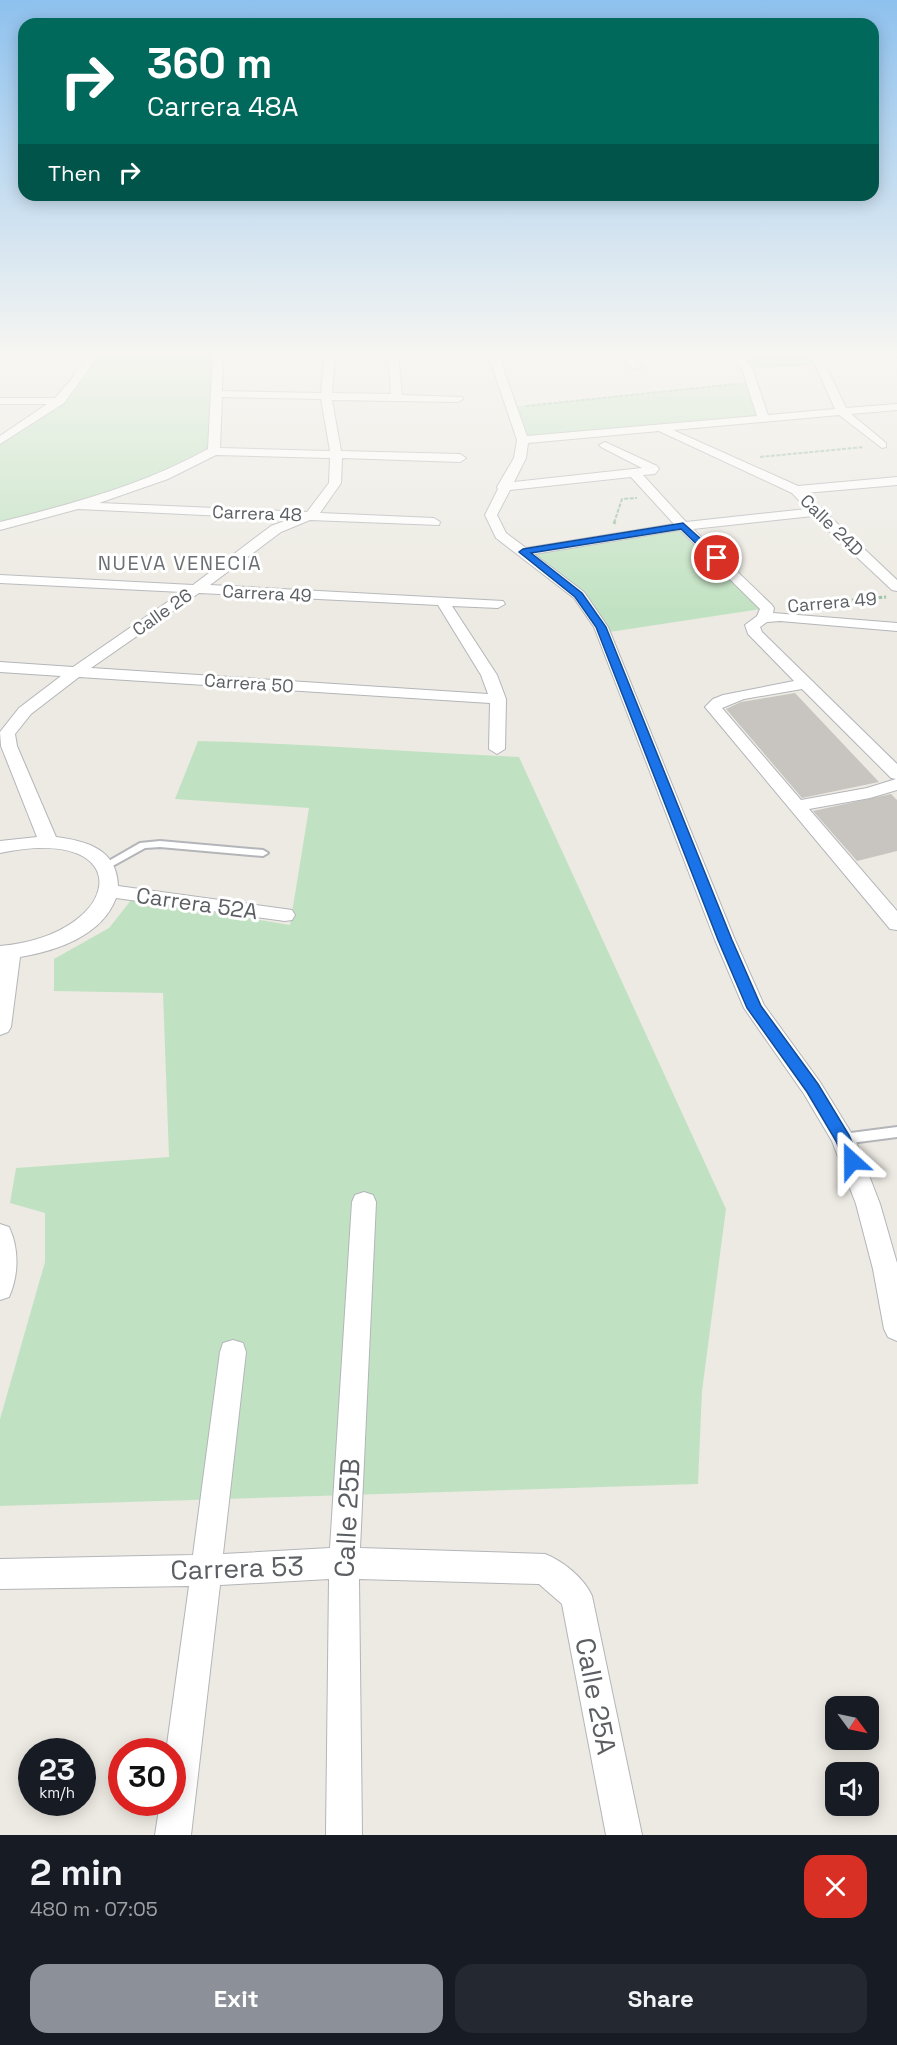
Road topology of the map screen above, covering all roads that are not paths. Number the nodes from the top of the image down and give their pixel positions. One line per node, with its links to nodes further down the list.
1 (214, 440): 9 (street)
2 (334, 440): 10 (street)
3 (523, 440): 4 (street); 15 (street)
4 (527, 440)
5 (689, 440): 16 (street, Calle 24D)
6 (875, 440): 8 (street)
7 (605, 445): 12 (street)
8 (882, 445)
9 (214, 451): 10 (street); 18 (street)
10 (336, 453): 11 (street); 20 (street)
11 (460, 458)
12 (635, 474): 15 (street); 23 (street)
13 (897, 481): 14 (street)
14 (883, 483): 16 (street); 17 (street)
15 (503, 487): 24 (street)
16 (796, 490): 19 (street, Calle 24D)
17 (897, 494)
18 (80, 506): 20 (street, Carrera 48); 22 (street)
19 (816, 512): 23 (street); 26 (street, Calle 24D)
20 (312, 515): 21 (street, Carrera 48); 29 (street, Calle 26)
21 (434, 522)
22 (0, 526)
23 (683, 526): 24 (street); 32 (street)
24 (523, 552): 52 (street)
25 (897, 568): 26 (street)
26 (880, 570): 28 (street, Calle 24D)
27 (0, 579): 29 (street, Carrera 49)
28 (897, 587)
29 (196, 589): 30 (street, Carrera 49); 35 (street, Calle 26)
30 (442, 601): 31 (street, Carrera 49); 37 (street)
31 (498, 604)
32 (766, 613): 33 (street); 36 (street)
33 (897, 627)
34 (0, 667): 35 (street, Carrera 50)
35 (77, 671): 37 (street, Carrera 50); 42 (street, Calle 26)
36 (805, 684): 39 (street); 41 (street)
37 (498, 699): 38 (street)
38 (497, 749)
39 (897, 774)
40 (897, 784): 41 (street)
41 (798, 806): 48 (street)
42 (48, 841): 43 (street); 45 (street)
43 (0, 847)
44 (263, 852): 45 (lane)
45 (105, 866): 46 (street)
46 (109, 891): 47 (street, Carrera 52A); 49 (street)
47 (285, 915)
48 (897, 924)
49 (6, 952): 50 (street)
50 (0, 1027)
51 (897, 1132): 52 (lane)
52 (843, 1139): 56 (street)
53 (364, 1202): 58 (street, Calle 25B)
54 (0, 1234): 55 (street)
55 (0, 1289)
56 (897, 1329)
57 (233, 1352): 60 (street)
58 (344, 1563): 59 (street, Carrera 53); 60 (street, Carrera 53); 63 (street, Calle 25B)
59 (545, 1569): 64 (street, Calle 25A)
60 (205, 1570): 61 (street, Carrera 53); 62 (street)
61 (0, 1574)
62 (173, 1835)
63 (344, 1835)
64 (624, 1835)

